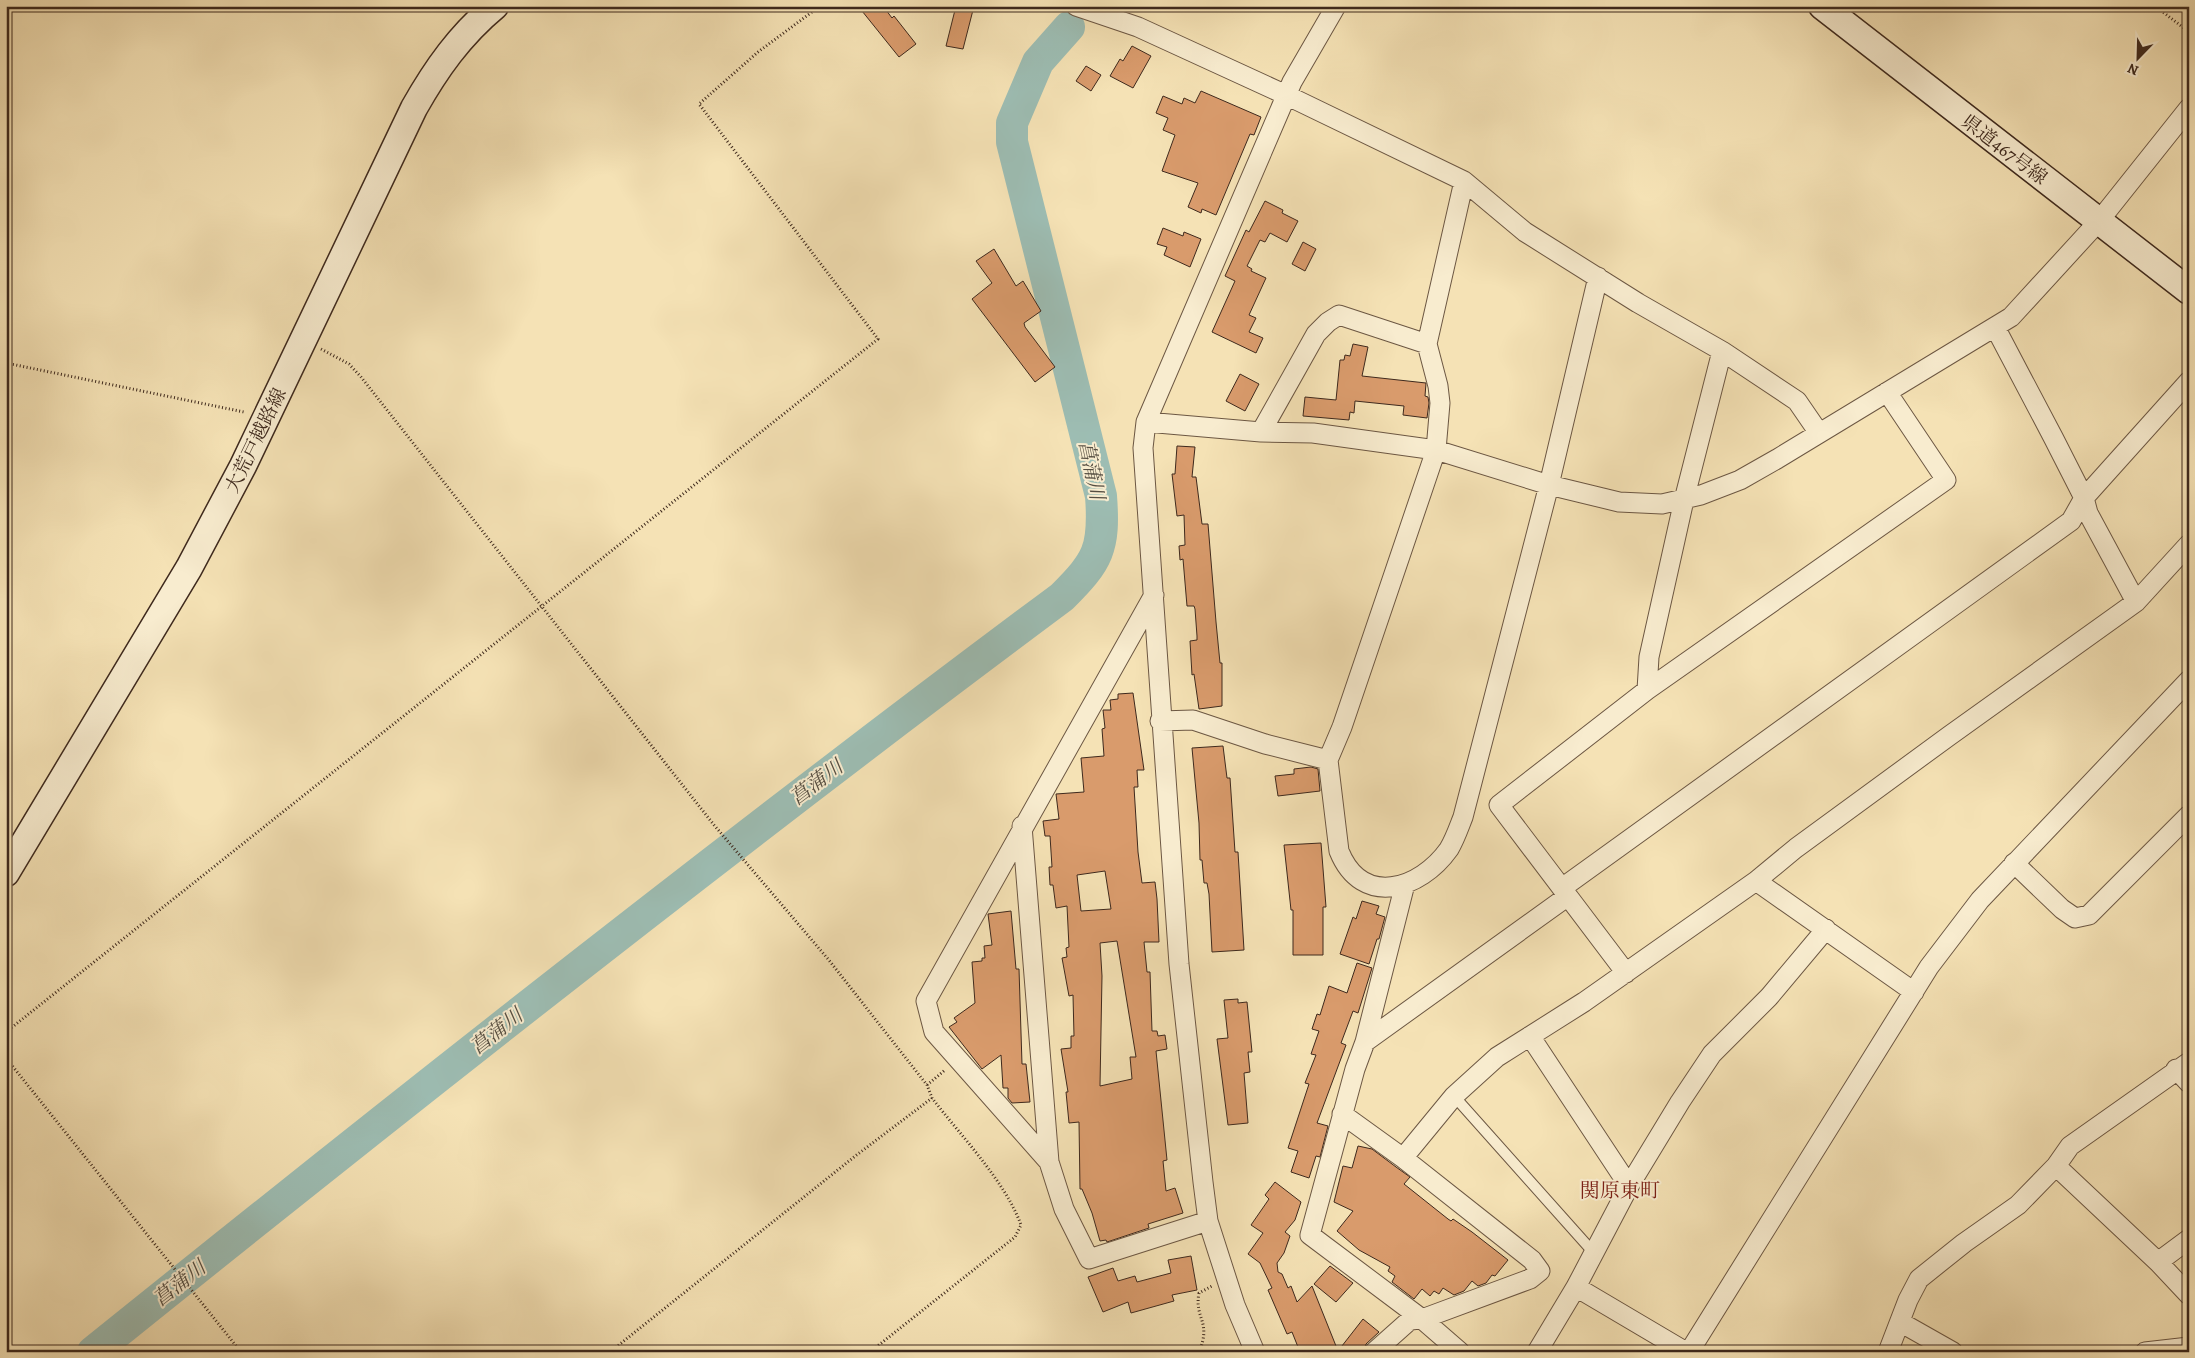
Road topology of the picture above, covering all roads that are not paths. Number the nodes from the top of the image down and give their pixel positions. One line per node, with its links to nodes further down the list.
1 (495, 6): 33 (main road, 大荒戸越路線)
2 (1076, 6): 5 (street)
3 (1336, 6): 5 (street)
4 (1822, 6): 8 (main road, 県道467号線)
5 (1286, 94): 7 (street); 16 (street)
6 (2189, 108): 8 (street)
7 (1464, 181): 9 (street); 12 (street)
8 (2099, 221): 10 (main road, 県道467号線); 11 (street)
9 (1598, 278): 13 (street); 20 (street)
10 (2189, 291)
11 (1995, 327): 15 (street); 21 (street)
12 (1427, 344): 17 (street); 19 (street)
13 (1722, 351): 18 (street); 22 (street)
14 (2189, 381): 21 (street)
15 (1887, 392): 18 (street); 27 (street)
16 (1146, 422): 17 (street); 24 (street)
17 (1261, 432): 19 (street)
18 (1819, 432): 22 (street)
19 (1436, 450): 20 (street); 29 (street)
20 (1549, 485): 22 (street); 35 (street)
21 (2084, 498): 25 (street); 36 (street)
22 (1684, 500): 27 (street)
23 (2189, 544): 25 (street)
24 (1154, 595): 28 (street); 31 (street)
25 (2136, 602): 34 (street)
26 (2189, 680): 32 (street)
27 (1647, 690): 36 (street)
28 (1160, 722): 29 (street); 50 (street)
29 (1328, 760): 35 (street)
30 (2189, 815): 32 (street)
31 (1022, 826): 47 (street); 47 (street)
32 (2014, 863): 39 (street)
33 (6, 873)
34 (1756, 881): 37 (street); 38 (street)
35 (1406, 884): 41 (street)
36 (1565, 892): 38 (street); 41 (street)
37 (1826, 929): 39 (street); 49 (street)
38 (1626, 972): 40 (street)
39 (1914, 992): 63 (street)
40 (1530, 1036): 44 (street); 49 (street)
41 (1365, 1042): 45 (street)
42 (2182, 1065): 43 (street); 48 (street)
43 (2189, 1083)
44 (1454, 1096): 46 (street); 52 (lane)
45 (1342, 1114): 46 (street); 56 (street)
46 (1403, 1158): 56 (street)
47 (1049, 1162): 50 (street)
48 (2056, 1166): 53 (street); 57 (street)
49 (1629, 1186): 52 (street)
50 (1208, 1221): 59 (street)
51 (2189, 1239): 53 (street)
52 (1594, 1253): 54 (street)
53 (2158, 1262): 55 (street)
54 (1576, 1287): 62 (street); 63 (street)
55 (2189, 1295)
56 (1422, 1319): 60 (street); 61 (street)
57 (1900, 1322): 64 (street); 65 (street)
58 (2189, 1347): 66 (street)
59 (1255, 1352)
60 (1374, 1352)
61 (1460, 1352)
62 (1537, 1352)
63 (1687, 1352)
64 (1888, 1352)
65 (1953, 1352)
66 (2145, 1352)

